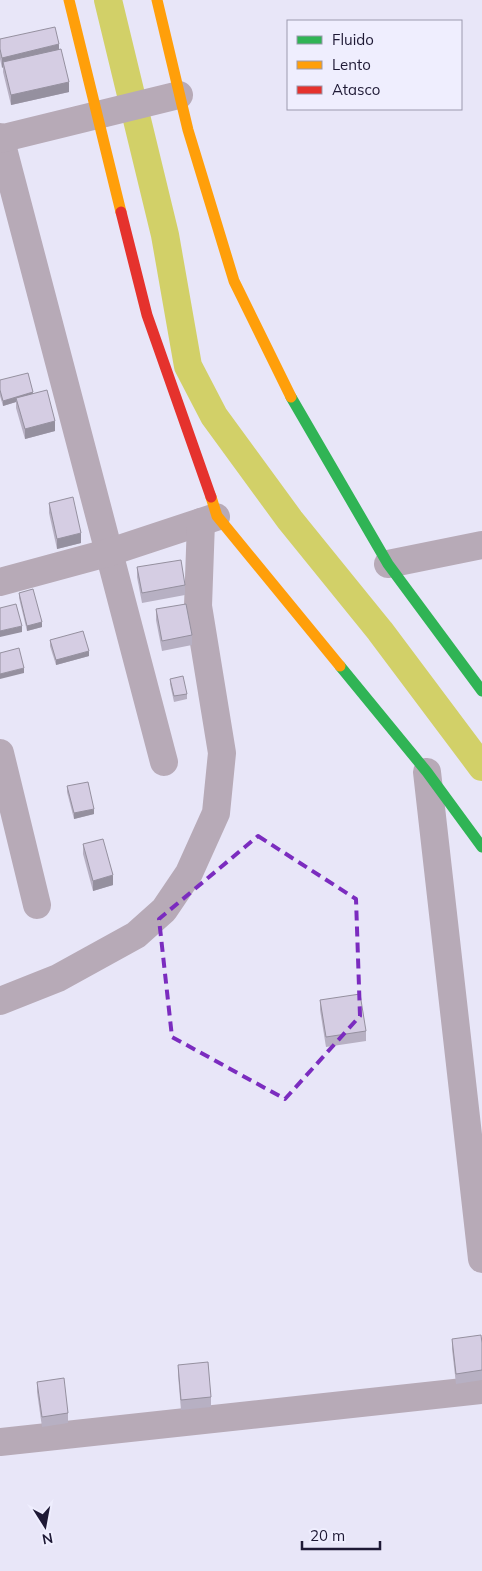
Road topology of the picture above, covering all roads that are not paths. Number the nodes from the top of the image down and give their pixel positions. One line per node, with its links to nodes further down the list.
1 (70, 0): 4 (street)
2 (157, 0): 3 (street)
3 (167, 98): 4 (street); 9 (street)
4 (96, 115): 5 (street); 6 (street)
5 (0, 138): 8 (street)
6 (209, 519): 8 (street); 14 (street); 17 (street)
7 (482, 545): 9 (street)
8 (107, 553): 10 (street); 13 (street)
9 (388, 564): 11 (street)
10 (0, 582)
11 (482, 691)
12 (0, 754): 16 (street)
13 (164, 762)
14 (427, 772): 15 (street); 18 (street)
15 (482, 847)
16 (37, 905)
17 (0, 1001)
18 (482, 1258)
19 (482, 1390): 20 (street)
20 (0, 1442)

